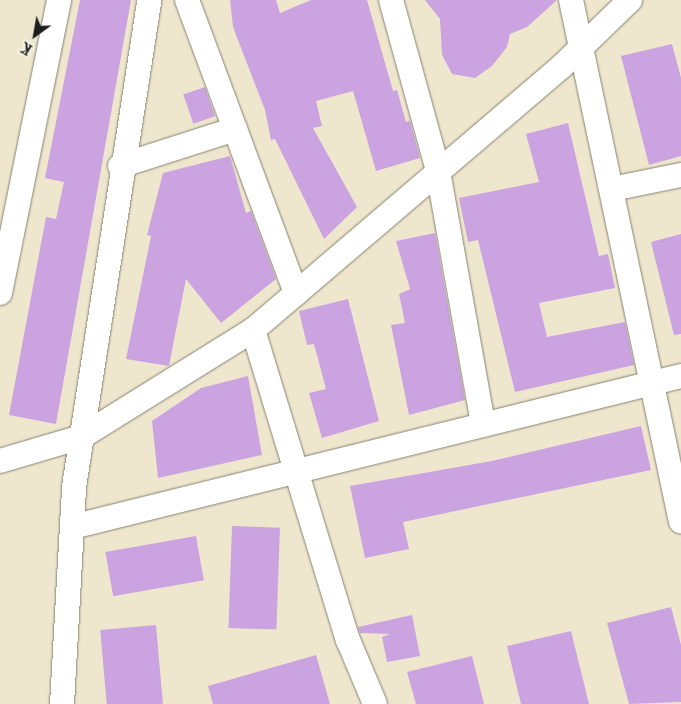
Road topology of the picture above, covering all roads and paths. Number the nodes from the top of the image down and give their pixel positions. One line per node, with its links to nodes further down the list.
1 (59, 0): 13 (street)
2 (149, 0): 9 (street)
3 (187, 0): 8 (street)
4 (391, 0): 10 (street)
5 (572, 0): 7 (street)
6 (630, 0): 7 (street)
7 (584, 45): 10 (street); 12 (street)
8 (235, 129): 9 (street); 14 (street)
9 (120, 166): 19 (street)
10 (438, 171): 14 (street); 18 (street)
11 (681, 175): 12 (street)
12 (612, 189): 17 (street)
13 (0, 293)
14 (296, 293): 15 (street)
15 (253, 330): 19 (street); 21 (street)
16 (681, 376): 17 (street)
17 (651, 383): 18 (street); 22 (street)
18 (483, 423): 21 (street)
19 (81, 437): 20 (street); 23 (street)
20 (0, 461)
21 (296, 472): 23 (street); 25 (street)
22 (681, 522)
23 (72, 526): 24 (street)
24 (62, 704)
25 (375, 704)

